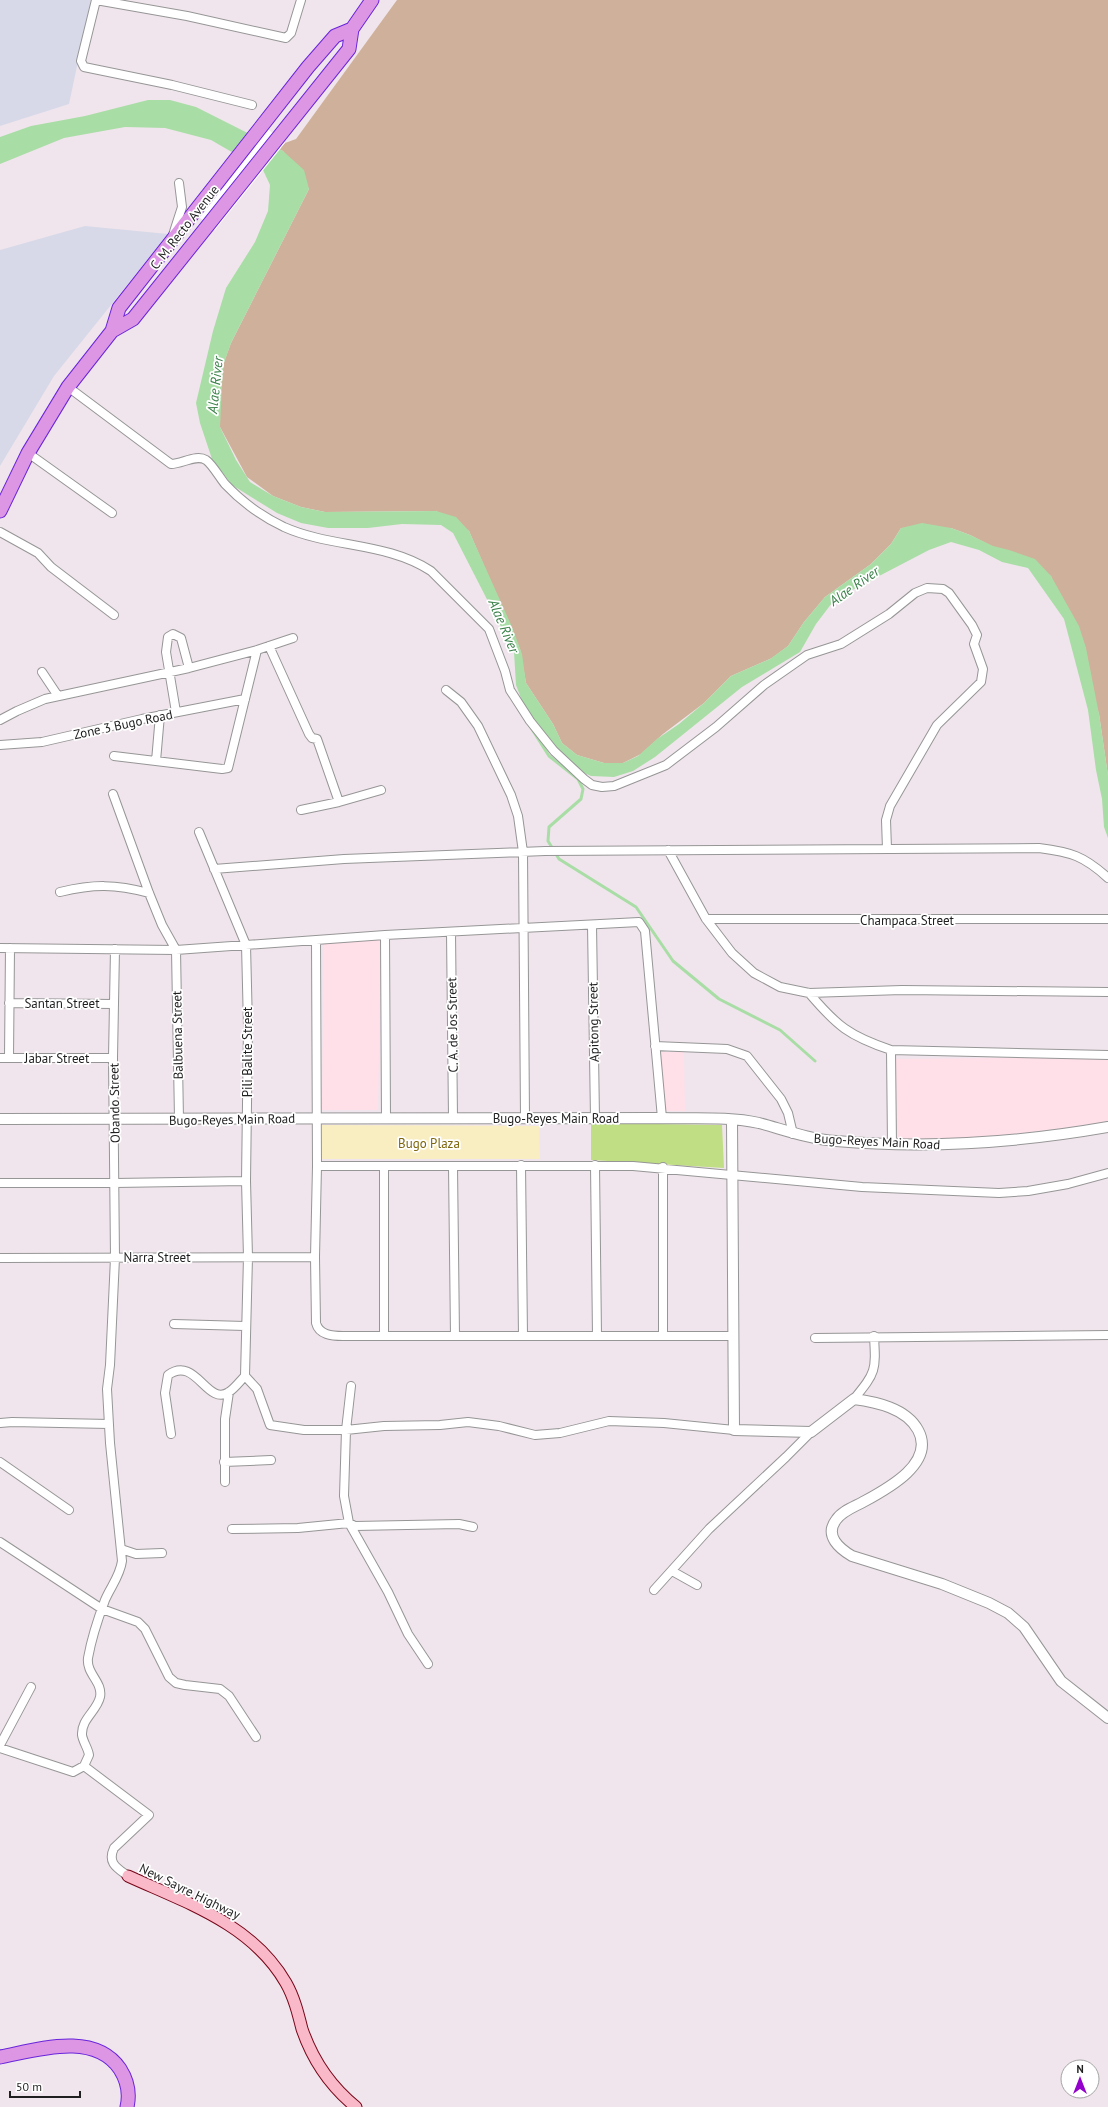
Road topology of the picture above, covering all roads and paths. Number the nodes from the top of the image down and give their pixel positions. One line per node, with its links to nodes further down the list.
1 (96, 0): 2 (street); 5 (street)
2 (301, 0)
3 (372, 0): 4 (highway)
4 (352, 29): 7 (highway, C. M. Recto Avenue); 8 (highway, C. M. Recto Avenue)
5 (252, 105)
6 (179, 183): 7 (street)
7 (171, 242): 8 (highway, C. M. Recto Avenue)
8 (112, 331): 9 (highway, C. M. Recto Avenue)
9 (68, 387): 10 (highway, C. M. Recto Avenue); 35 (street)
10 (28, 453): 11 (highway, C. M. Recto Avenue); 12 (street)
11 (0, 511)
12 (112, 513)
13 (0, 532): 14 (street)
14 (114, 615)
15 (293, 638): 16 (street)
16 (269, 646): 17 (street); 32 (street)
17 (257, 650): 18 (street); 23 (street)
18 (188, 668): 20 (street); 20 (street)
19 (42, 672): 22 (street)
20 (170, 672): 22 (street); 24 (street)
21 (446, 690): 37 (street)
22 (58, 696): 26 (street)
23 (246, 699): 24 (street, Zone 3 Bugo Road); 29 (street)
24 (176, 712): 25 (street, Zone 3 Bugo Road)
25 (160, 715): 27 (street, Zone 3 Bugo Road); 29 (street)
26 (0, 720)
27 (0, 745)
28 (114, 756): 29 (street)
29 (156, 761)
30 (381, 790): 32 (street)
31 (113, 794): 41 (street)
32 (339, 802): 33 (street)
33 (301, 810)
34 (199, 832): 38 (street, Pili Balite Street)
35 (887, 849): 36 (street); 39 (street)
36 (668, 850): 37 (street); 42 (street)
37 (523, 852): 38 (street); 45 (street)
38 (214, 869): 49 (street, Pili Balite Street)
39 (1108, 878)
40 (60, 892): 41 (street)
41 (149, 893): 53 (street)
42 (706, 919): 43 (street, Champaca Street); 55 (street)
43 (1108, 919)
44 (592, 925): 45 (street); 58 (street); 68 (street, Apitong Street)
45 (523, 930): 46 (street); 67 (street)
46 (451, 932): 47 (street); 66 (street, C. A. de Jos Street)
47 (385, 935): 48 (street); 65 (street)
48 (316, 940): 49 (street); 64 (street)
49 (246, 945): 53 (street); 71 (street, Pili Balite Street)
50 (0, 948): 51 (street)
51 (10, 948): 52 (street); 56 (street)
52 (115, 949): 53 (street); 57 (street, Obando Street)
53 (176, 950): 70 (street, Balbuena Street)
54 (1108, 992): 55 (street)
55 (809, 993): 59 (street)
56 (9, 1003): 57 (street, Santan Street); 62 (street)
57 (114, 1004): 63 (street, Obando Street)
58 (655, 1046): 69 (street); 76 (street)
59 (891, 1050): 60 (street); 77 (street)
60 (1108, 1055)
61 (0, 1058): 62 (street, Jabar Street)
62 (9, 1058): 63 (street, Jabar Street)
63 (113, 1058): 73 (street, Obando Street)
64 (317, 1118): 65 (street, Bugo-Reyes Main Road); 71 (street, Bugo-Reyes Main Road); 79 (street)
65 (386, 1118): 66 (street, Bugo-Reyes Main Road)
66 (453, 1118): 67 (street, Bugo-Reyes Main Road)
67 (525, 1118): 68 (street, Bugo-Reyes Main Road)
68 (596, 1118): 69 (street, Bugo-Reyes Main Road)
69 (662, 1118): 74 (street, Bugo-Reyes Main Road)
70 (179, 1119): 71 (street, Bugo-Reyes Main Road); 73 (street, Bugo-Reyes Main Road)
71 (247, 1119): 86 (street, Pili Balite Street)
72 (0, 1120): 73 (street, Bugo-Reyes Main Road)
73 (115, 1120): 88 (street, Obando Street)
74 (732, 1120): 76 (street, Bugo-Reyes Main Road); 85 (street)
75 (1108, 1127): 77 (street, Bugo-Reyes Main Road)
76 (793, 1134): 77 (street, Bugo-Reyes Main Road)
77 (892, 1145)
78 (595, 1165): 82 (street); 83 (street); 99 (street)
79 (317, 1166): 80 (street); 90 (street)
80 (384, 1166): 81 (street); 96 (street)
81 (453, 1166): 82 (street); 97 (street)
82 (522, 1166): 98 (street)
83 (663, 1167): 85 (street); 100 (street)
84 (1108, 1173): 85 (street)
85 (733, 1174): 101 (street)
86 (246, 1181): 88 (street); 89 (street, Pili Balite Street)
87 (0, 1183): 88 (street)
88 (115, 1183): 92 (street, Obando Street)
89 (248, 1257): 90 (street, Narra Street); 92 (street, Narra Street); 94 (street, Pili Balite Street)
90 (315, 1257): 96 (street)
91 (0, 1258): 92 (street, Narra Street)
92 (116, 1258): 109 (street, Obando Street)
93 (174, 1324): 94 (street)
94 (245, 1326): 104 (street, Pili Balite Street)
95 (1108, 1335): 102 (street)
96 (384, 1336): 97 (street)
97 (455, 1336): 98 (street)
98 (523, 1336): 99 (street)
99 (597, 1336): 100 (street)
100 (663, 1336): 101 (street)
101 (734, 1336): 111 (street)
102 (874, 1336): 103 (street); 107 (street)
103 (815, 1338)
104 (245, 1376): 106 (street); 110 (street)
105 (351, 1386): 110 (street)
106 (230, 1392): 113 (street); 116 (street)
107 (854, 1399): 112 (street); 131 (street)
108 (0, 1423): 109 (street)
109 (109, 1424): 123 (street, Obando Street)
110 (346, 1430): 111 (street); 119 (street)
111 (734, 1430): 112 (street)
112 (811, 1432): 125 (street)
113 (171, 1434)
114 (271, 1460): 116 (street)
115 (0, 1462): 118 (street)
116 (224, 1462): 117 (street)
117 (225, 1482)
118 (69, 1510)
119 (349, 1523): 120 (street); 121 (street); 129 (street)
120 (473, 1527)
121 (232, 1529)
122 (0, 1542): 128 (street)
123 (121, 1549): 124 (street); 128 (street, Obando Street)
124 (162, 1553)
125 (672, 1571): 126 (street); 127 (street)
126 (698, 1585)
127 (654, 1590)
128 (102, 1609): 132 (street); 135 (street, Obando Street)
129 (428, 1664)
130 (31, 1687): 133 (street)
131 (1108, 1718)
132 (256, 1738)
133 (0, 1744)
134 (0, 1748): 135 (street)
135 (84, 1766): 136 (street)
136 (128, 1876): 139 (main road, New Sayre Highway)
137 (0, 2057): 138 (highway)
138 (127, 2107)
139 (356, 2107)

